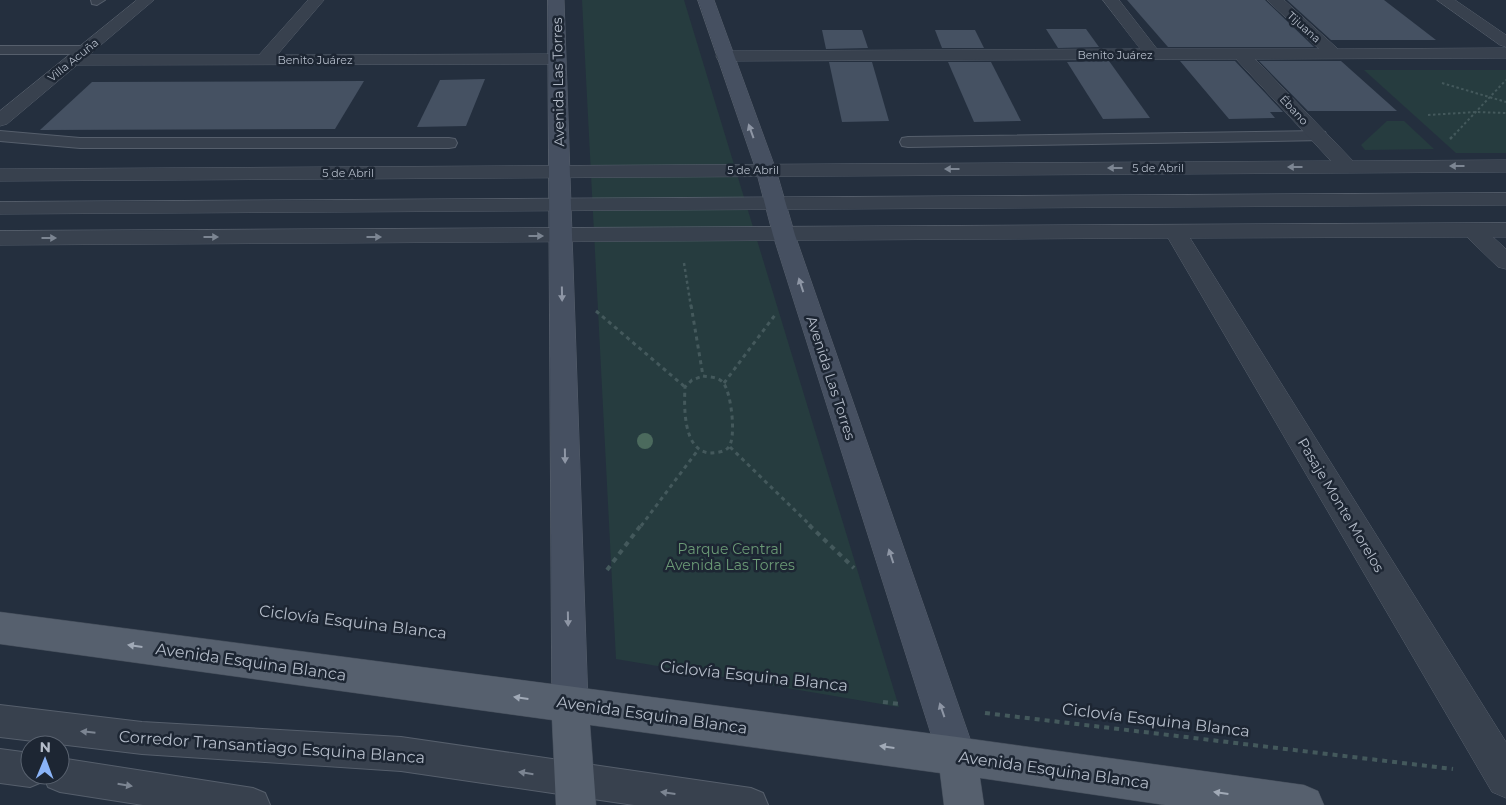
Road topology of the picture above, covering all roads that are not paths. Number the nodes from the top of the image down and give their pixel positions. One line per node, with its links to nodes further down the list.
1 (146, 0): 13 (street, Villa Acuña)
2 (316, 0): 17 (street)
3 (556, 0): 16 (street, Avenida Las Torres)
4 (706, 0): 15 (street, Avenida Las Torres)
5 (1111, 0): 14 (street)
6 (1275, 0): 12 (street, Tijuana)
7 (1445, 0): 8 (street)
8 (1506, 42)
9 (0, 50): 13 (lane)
10 (1506, 53): 12 (street, Benito Juárez)
11 (1241, 54): 12 (street, Benito Juárez); 14 (street, Benito Juárez); 20 (street, Ébano)
12 (1334, 54)
13 (78, 55): 17 (street, Benito Juárez); 18 (street, Villa Acuña)
14 (1153, 55): 15 (street, Benito Juárez)
15 (724, 56): 25 (street, Avenida Las Torres, one-way to 15)
16 (558, 59): 17 (street, Benito Juárez); 26 (street, Avenida Las Torres)
17 (263, 60)
18 (0, 120)
19 (0, 136): 22 (lane)
20 (1319, 136): 21 (lane); 24 (street, Ébano)
21 (908, 142)
22 (449, 143)
23 (1506, 166): 24 (street, 5 de Abril, one-way to 24)
24 (1348, 167): 25 (street, 5 de Abril, one-way to 25)
25 (766, 170): 26 (street, 5 de Abril); 29 (street, Avenida Las Torres)
26 (560, 171): 27 (street, 5 de Abril); 30 (street, Avenida Las Torres)
27 (0, 175)
28 (1506, 199): 29 (street)
29 (775, 203): 30 (street); 35 (street, Avenida Las Torres)
30 (560, 205): 31 (street); 36 (street, Avenida Las Torres)
31 (0, 208)
32 (1474, 230): 33 (street); 34 (street); 38 (street)
33 (1506, 230)
34 (1175, 232): 35 (street); 45 (street, Pasaje Monte Morelos)
35 (784, 235): 36 (street); 42 (street, Avenida Las Torres, one-way to 35)
36 (561, 236): 37 (street, one-way to 36); 40 (street, Avenida Las Torres, one-way to 40)
37 (0, 238)
38 (1506, 262)
39 (0, 628): 40 (main road, Avenida Esquina Blanca, one-way to 39)
40 (570, 704): 42 (main road, Avenida Esquina Blanca, one-way to 40); 47 (main road)
41 (0, 721): 47 (lane, Corredor Transantiago Esquina Blanca, one-way to 41)
42 (957, 756): 50 (main road); 51 (main road, Avenida Esquina Blanca, one-way to 42)
43 (0, 766): 44 (lane)
44 (20, 769)
45 (1505, 776)
46 (70, 777): 48 (lane, one-way to 48)
47 (575, 793): 49 (lane, Corredor Transantiago Esquina Blanca, one-way to 47)
48 (253, 805)
49 (750, 805)
50 (964, 805)
51 (1304, 805)

